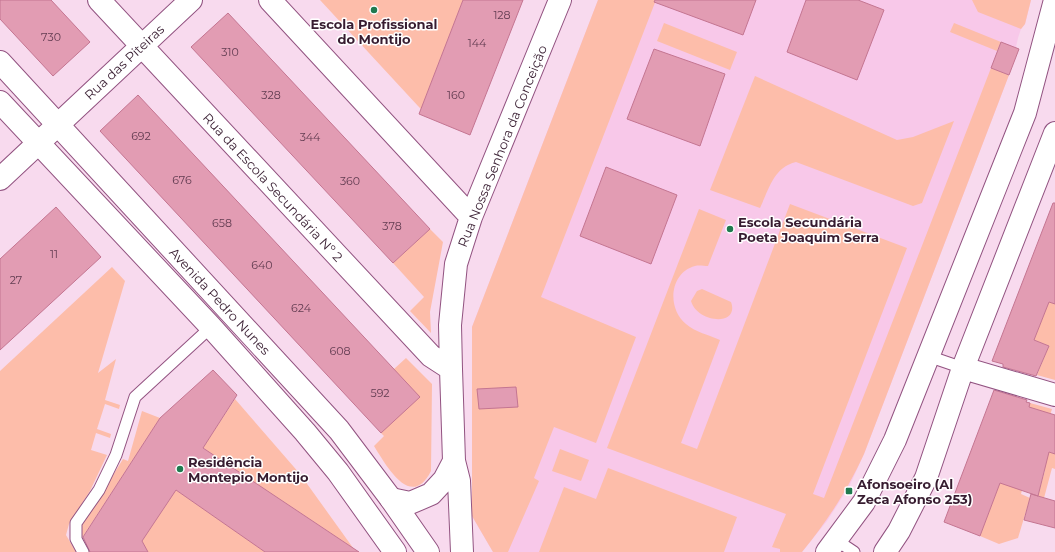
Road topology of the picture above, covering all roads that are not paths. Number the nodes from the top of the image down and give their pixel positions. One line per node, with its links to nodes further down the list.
1 (99, 0): 6 (street, Rua da Escola Secundária Nº 2)
2 (191, 0): 6 (street, Rua das Piteiras)
3 (270, 0): 13 (street)
4 (560, 0): 13 (street, Rua Nossa Senhora da Conceição)
5 (1055, 0): 15 (street)
6 (142, 46): 9 (street, Rua das Piteiras); 17 (street, Rua da Escola Secundária Nº 2)
7 (0, 62): 9 (street, Avenida Pedro Nunes)
8 (0, 102): 11 (street, Avenida Pedro Nunes)
9 (58, 125): 11 (street, Rua das Piteiras); 20 (street, Avenida Pedro Nunes)
10 (1055, 133): 16 (street)
11 (38, 143): 12 (street, Rua das Piteiras); 14 (street, Avenida Pedro Nunes)
12 (0, 179)
13 (471, 217): 17 (street, Rua Nossa Senhora da Conceição)
14 (211, 327): 22 (lane); 23 (street, Avenida Pedro Nunes)
15 (928, 356): 16 (lane); 21 (street)
16 (963, 368): 18 (street); 27 (street)
17 (451, 369): 19 (street, Rua Nossa Senhora da Conceição)
18 (1055, 395)
19 (454, 461): 20 (street, Rua Nossa Senhora da Conceição); 25 (street, Rua Nossa Senhora da Conceição)
20 (391, 499): 24 (street, Avenida Pedro Nunes)
21 (831, 546): 26 (lane)
22 (83, 552)
23 (395, 552)
24 (428, 552)
25 (462, 552)
26 (854, 552)
27 (885, 552)

